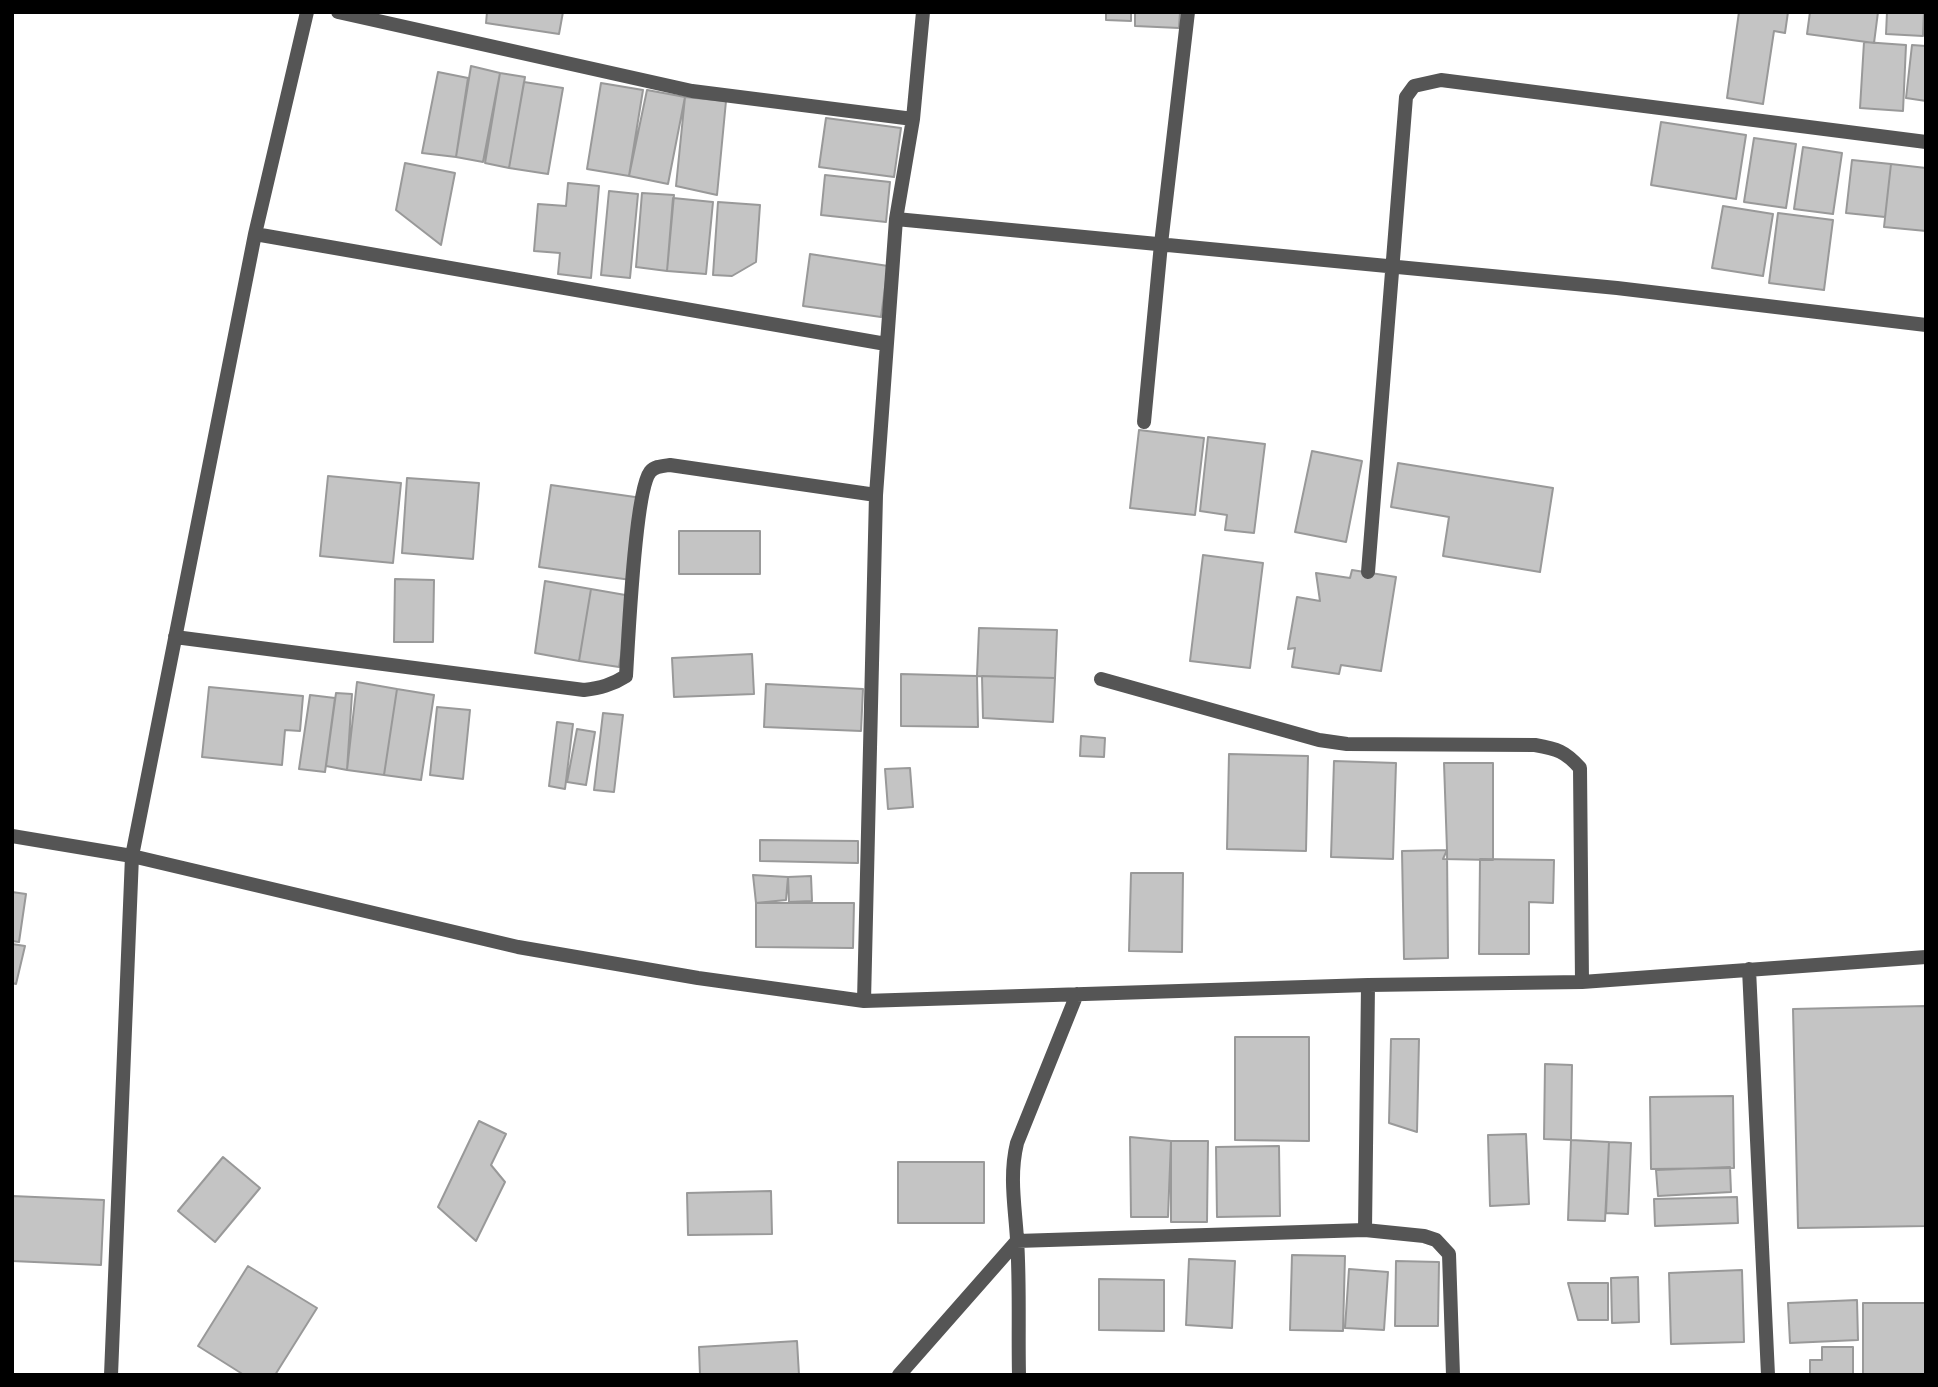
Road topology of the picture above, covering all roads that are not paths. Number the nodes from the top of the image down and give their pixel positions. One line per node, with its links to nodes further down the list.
1 (306, 12): 8 (street)
2 (338, 12): 5 (street)
3 (923, 12): 5 (street)
4 (1188, 12): 9 (street)
5 (913, 119): 7 (street)
6 (1926, 142): 10 (street)
7 (897, 219): 9 (street); 12 (street)
8 (256, 234): 12 (street); 16 (street)
9 (1161, 244): 10 (street); 13 (street)
10 (1393, 266): 11 (street); 15 (street)
11 (1926, 325)
12 (886, 344): 14 (street)
13 (1144, 422)
14 (876, 495): 16 (street); 25 (street)
15 (1368, 572)
16 (175, 637): 19 (street)
17 (1101, 679): 22 (street)
18 (12, 836): 19 (street)
19 (132, 856): 25 (street); 28 (street)
20 (1926, 957): 21 (street)
21 (1749, 970): 22 (street); 32 (street)
22 (1582, 982): 23 (street)
23 (1368, 985): 24 (street); 26 (street)
24 (1077, 994): 25 (street); 27 (street)
25 (864, 1001)
26 (1365, 1230): 27 (street); 31 (street)
27 (1017, 1241): 29 (street); 30 (street)
28 (111, 1375)
29 (899, 1375)
30 (1019, 1375)
31 (1453, 1375)
32 (1769, 1375)

